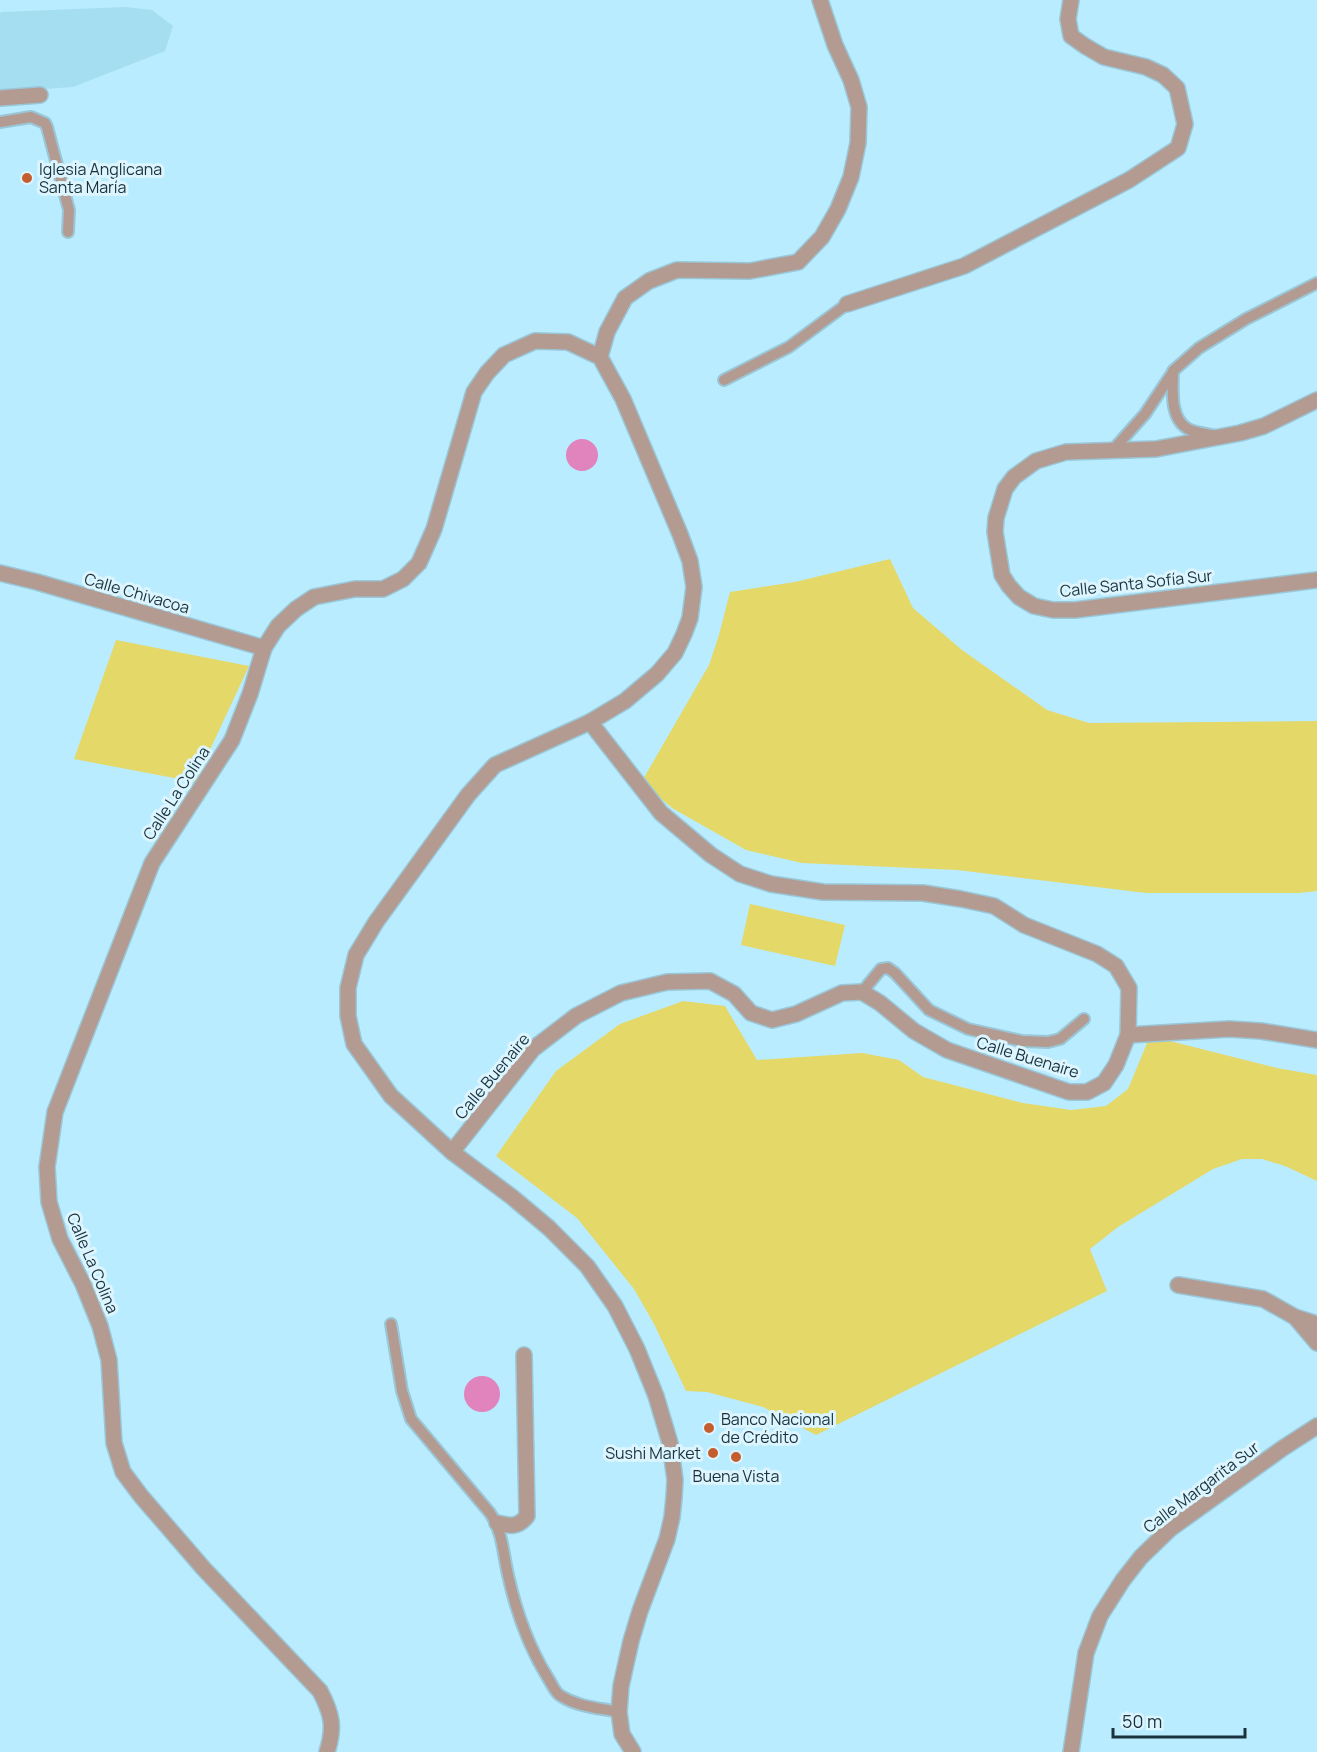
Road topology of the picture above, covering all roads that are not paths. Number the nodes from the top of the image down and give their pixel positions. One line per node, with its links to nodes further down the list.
1 (820, 0): 9 (street)
2 (1071, 0): 8 (street)
3 (40, 95): 4 (street)
4 (0, 98)
5 (0, 122): 6 (lane)
6 (68, 232)
7 (1317, 283): 10 (lane)
8 (848, 304): 11 (lane)
9 (600, 357): 17 (street, Calle La Colina); 18 (street)
10 (1173, 370): 13 (lane); 14 (lane)
11 (724, 380)
12 (1317, 400): 13 (street, Calle Santa Sofía Sur)
13 (1220, 437): 14 (street, Calle Santa Sofía Sur)
14 (1113, 450): 16 (street, Calle Santa Sofía Sur)
15 (0, 573): 17 (street, Calle Chivacoa)
16 (1317, 580)
17 (264, 648): 33 (street, Calle La Colina)
18 (590, 722): 21 (street, Calle Buenaire); 23 (street)
19 (862, 992): 20 (lane); 21 (street, Calle Buenaire); 23 (street, Calle Buenaire)
20 (1084, 1019)
21 (1128, 1035): 22 (street)
22 (1317, 1040)
23 (452, 1152): 32 (street)
24 (1178, 1285): 25 (street)
25 (1295, 1317): 27 (street); 28 (street)
26 (391, 1324): 31 (lane)
27 (1317, 1324)
28 (1317, 1342)
29 (524, 1355): 31 (street)
30 (1315, 1426): 35 (street, Calle Margarita Sur)
31 (497, 1523): 32 (lane)
32 (619, 1712): 34 (street)
33 (327, 1752)
34 (633, 1752)
35 (1071, 1752)

